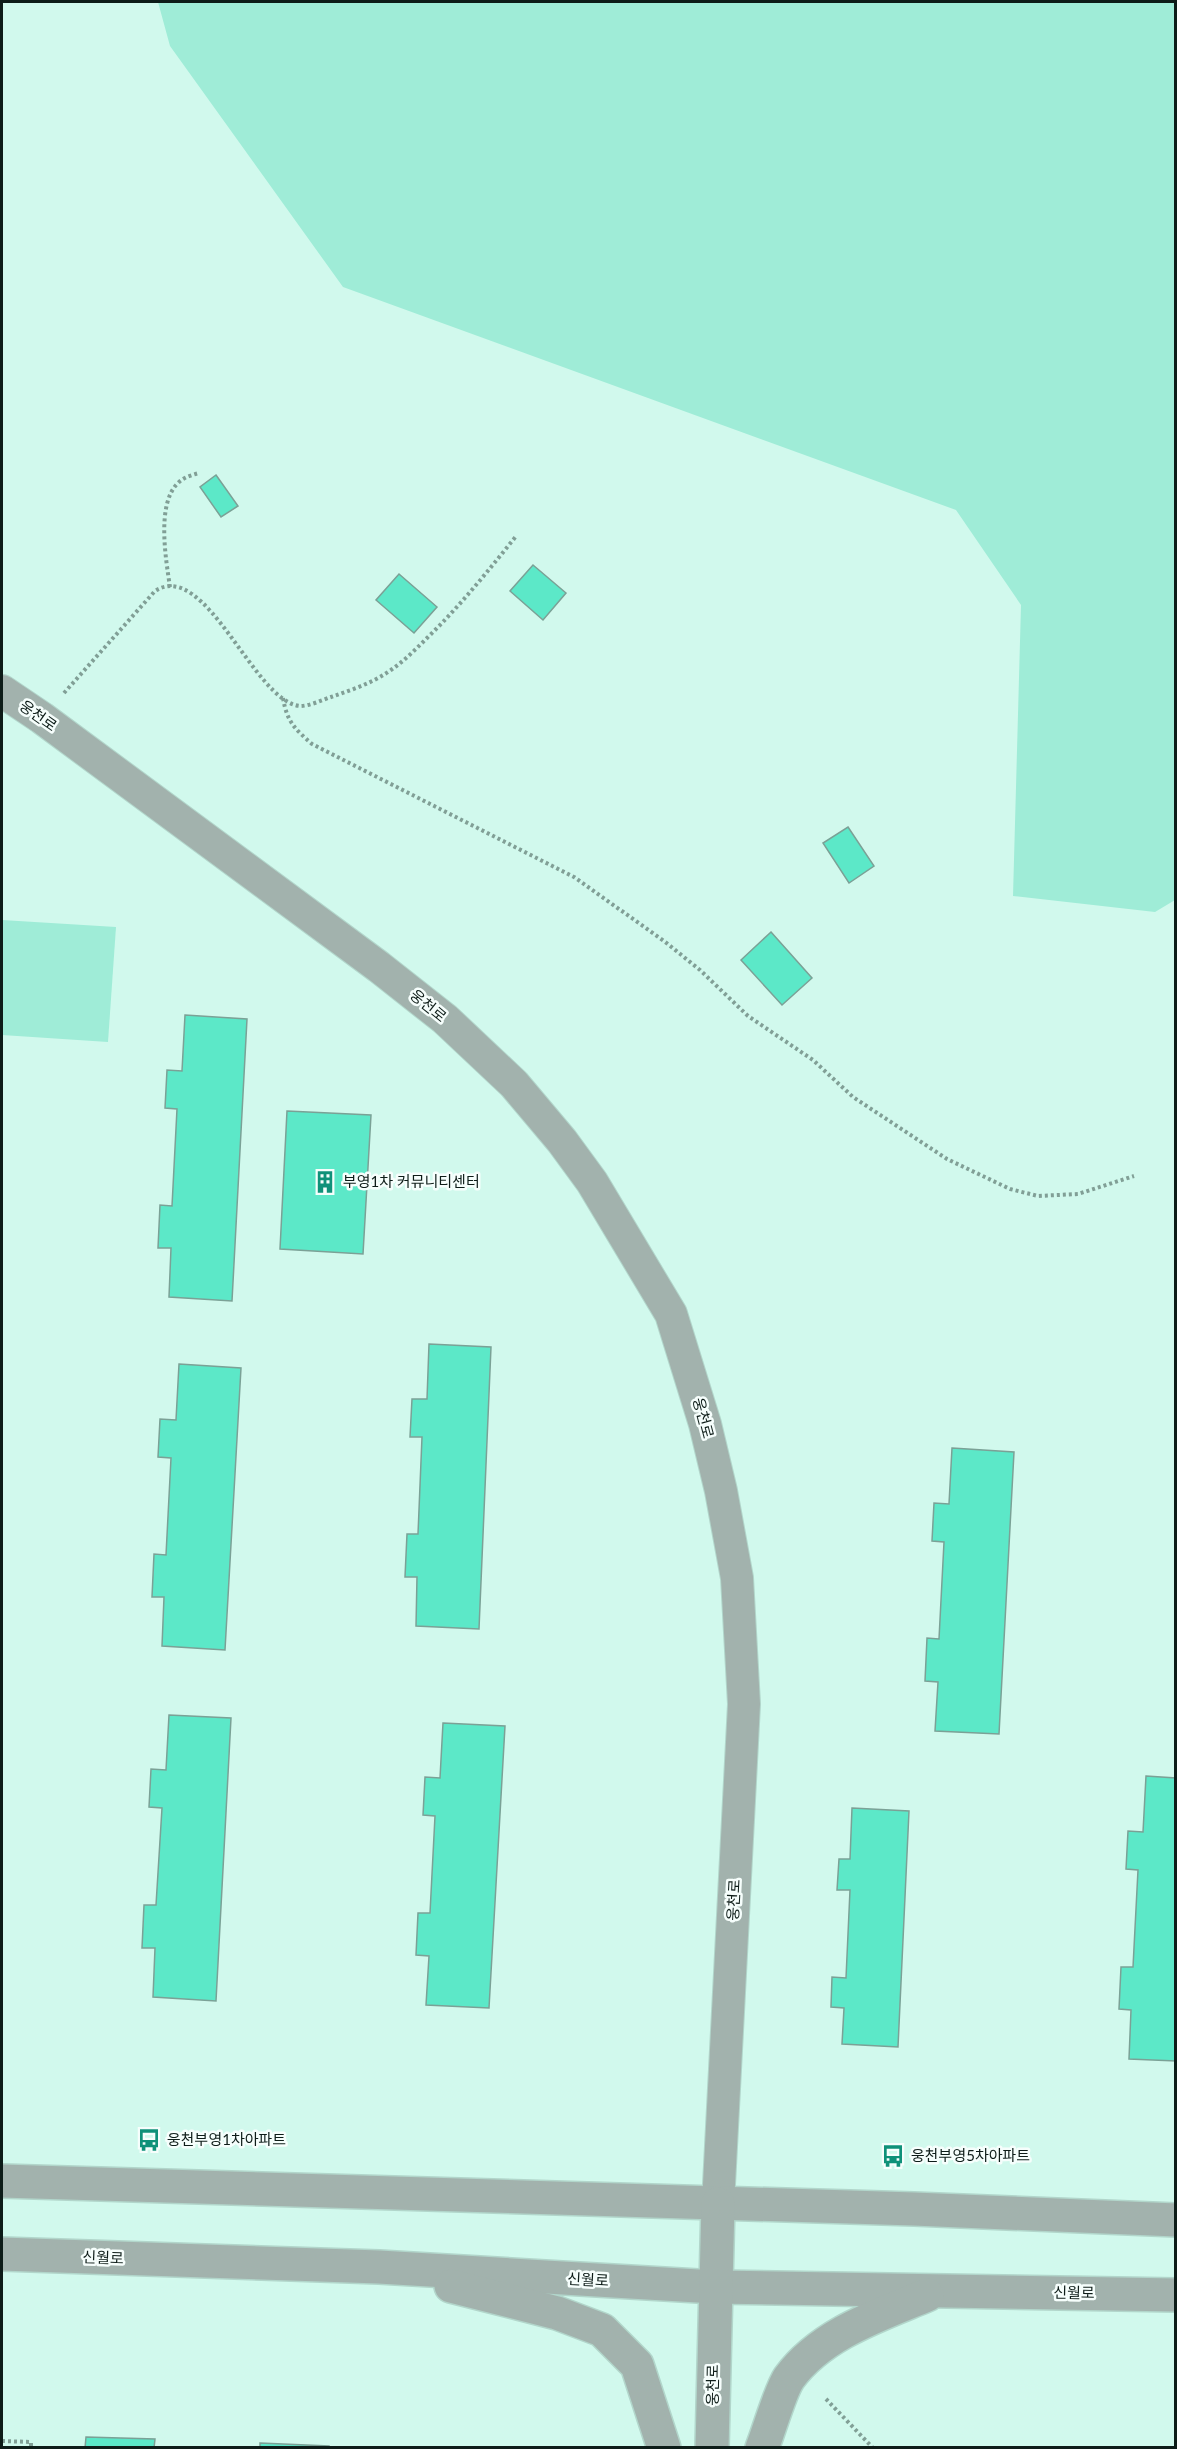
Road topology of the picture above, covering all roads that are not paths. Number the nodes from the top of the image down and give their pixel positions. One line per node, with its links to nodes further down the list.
1 (2, 691): 3 (street, 웅천로)
2 (2, 2181): 3 (street)
3 (718, 2204): 4 (street); 7 (street, 웅천로)
4 (1176, 2220)
5 (2, 2254): 6 (street, 신월로)
6 (379, 2267): 7 (street, 신월로); 10 (street)
7 (715, 2287): 8 (street, 신월로); 11 (street, 웅천로)
8 (941, 2289): 9 (street, 신월로); 12 (street)
9 (1176, 2295)
10 (664, 2448)
11 (712, 2448)
12 (762, 2448)

